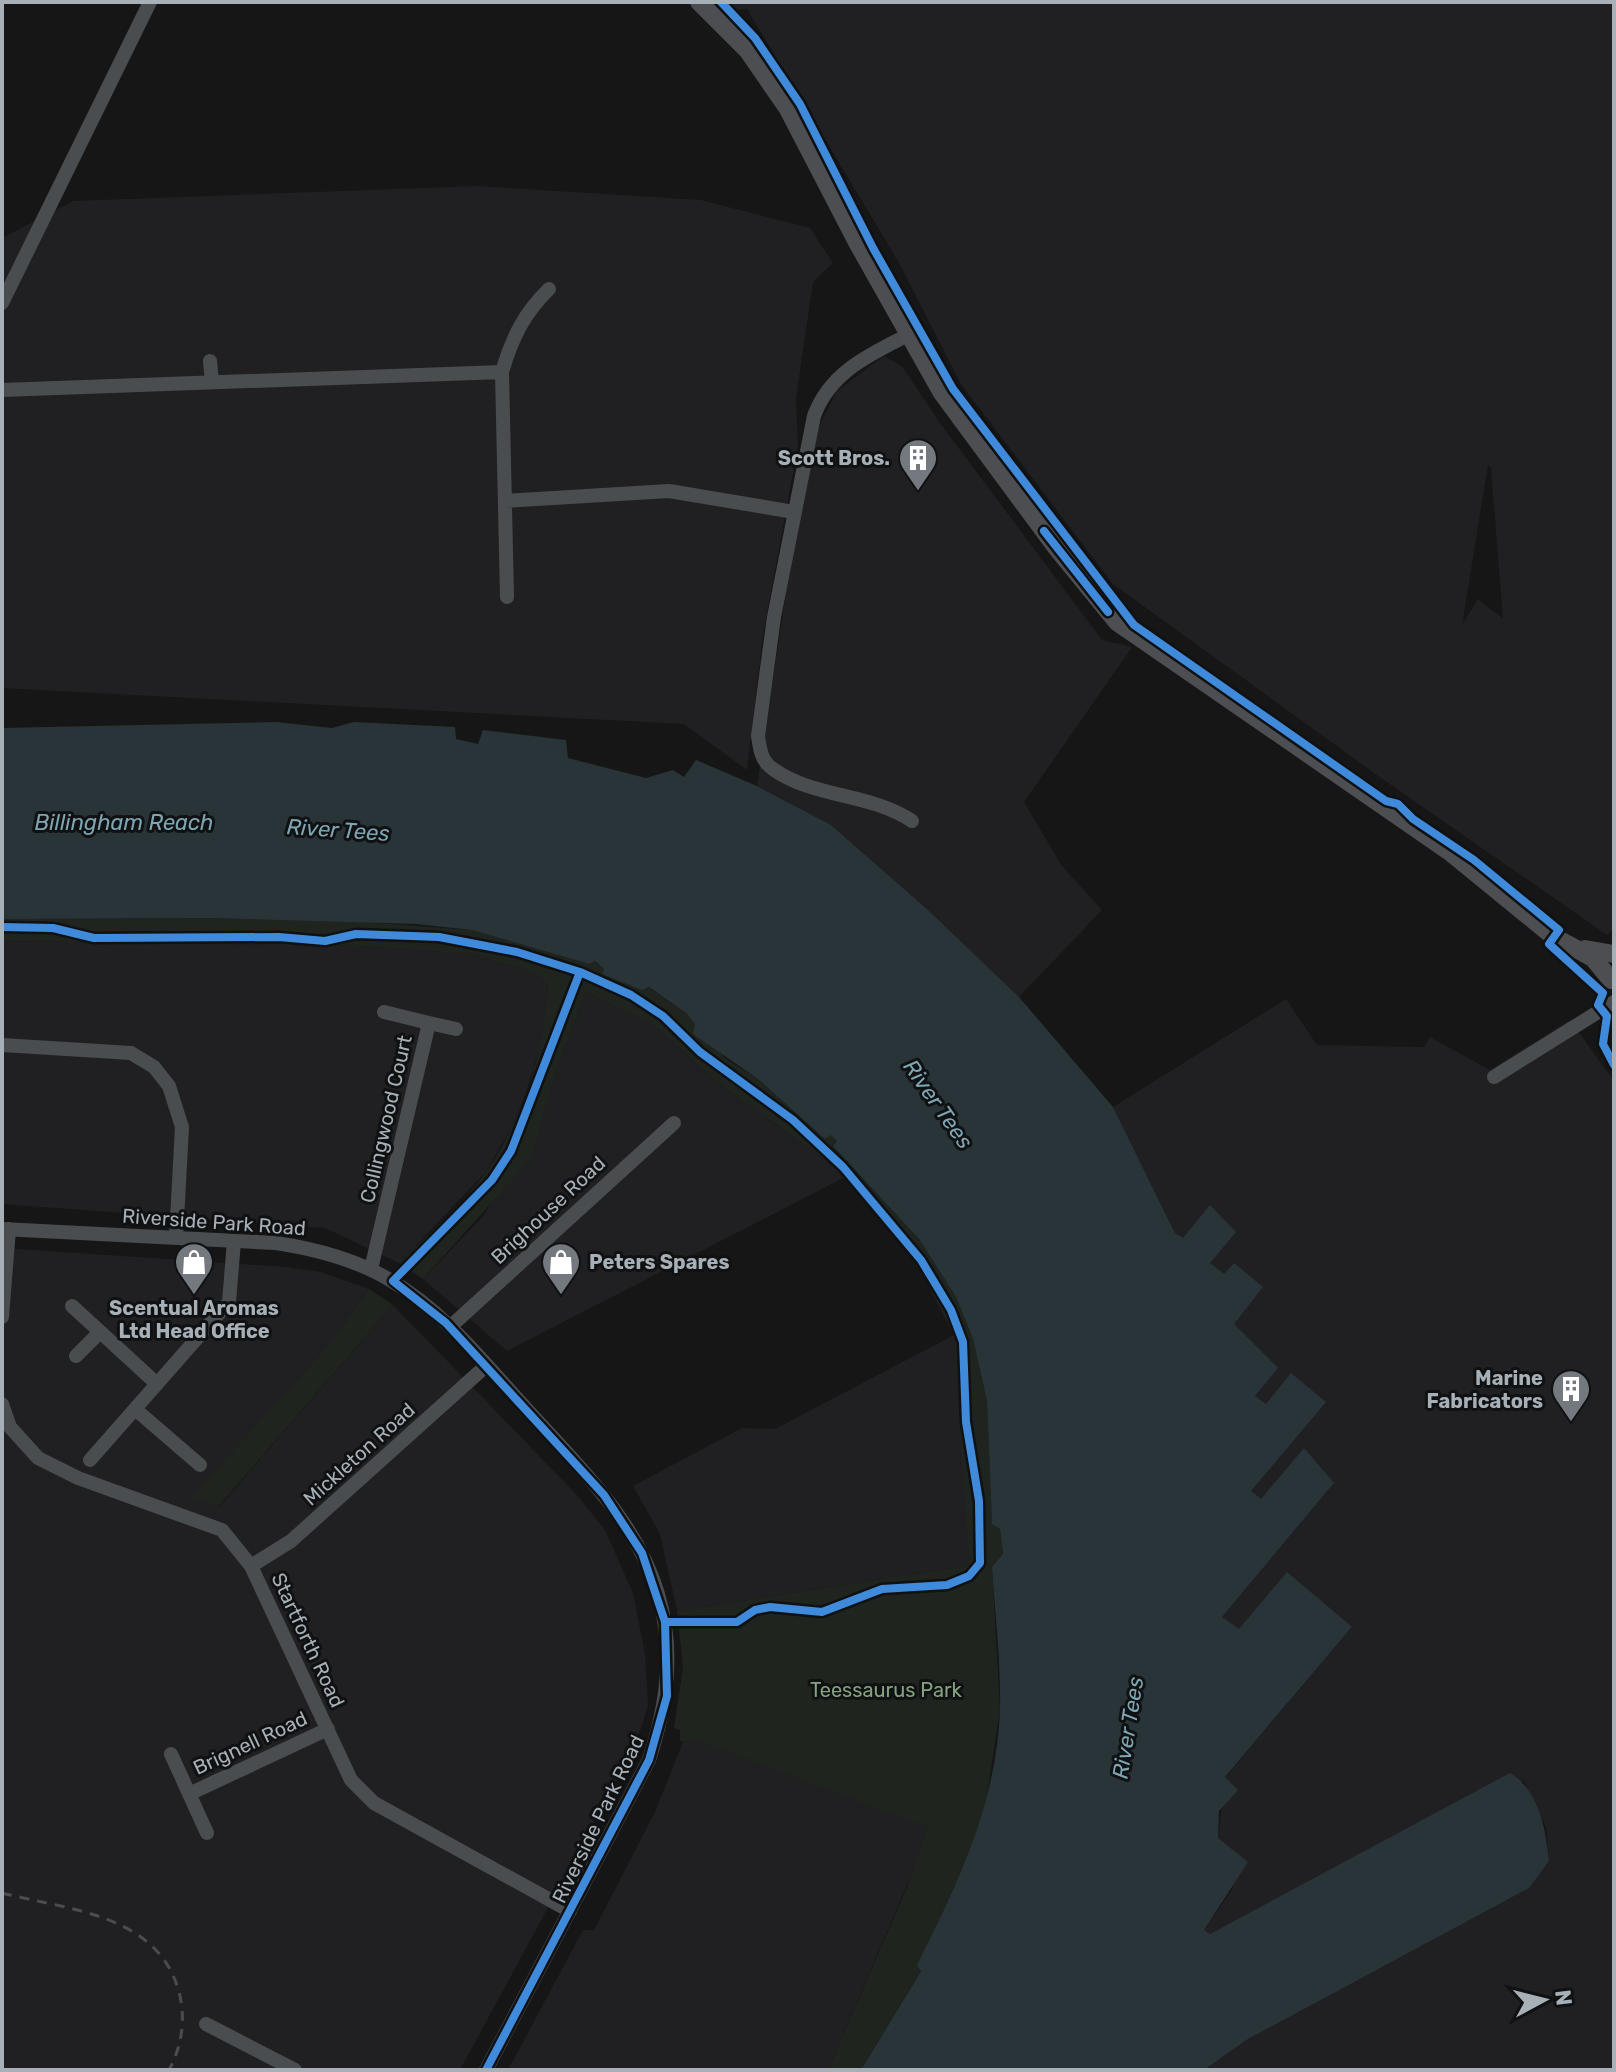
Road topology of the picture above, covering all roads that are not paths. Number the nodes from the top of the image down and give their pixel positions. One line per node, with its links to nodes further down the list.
1 (150, 2): 4 (street)
2 (699, 2): 5 (main road)
3 (549, 289): 7 (street)
4 (2, 303)
5 (908, 335): 11 (street); 14 (main road)
6 (210, 361): 8 (street)
7 (502, 372): 8 (street); 10 (street)
8 (212, 382): 9 (street)
9 (2, 390)
10 (505, 501): 11 (street); 12 (street)
11 (794, 512): 13 (street)
12 (507, 597)
13 (912, 821)
14 (1574, 947): 15 (main road); 16 (main road)
15 (1614, 954)
16 (1613, 979)
17 (1614, 1002): 22 (street)
18 (384, 1012): 19 (street, Collingwood Court)
19 (429, 1023): 20 (street); 27 (street, Collingwood Court)
20 (456, 1029)
21 (2, 1045): 25 (street)
22 (1494, 1077)
23 (674, 1123): 30 (street, Brighouse Road)
24 (6, 1229): 25 (street, Riverside Park Road); 29 (street)
25 (176, 1238): 26 (street, Riverside Park Road)
26 (234, 1241): 27 (street, Riverside Park Road); 34 (street)
27 (371, 1269): 30 (street, Riverside Park Road)
28 (72, 1306): 31 (street)
29 (2, 1317)
30 (450, 1327): 33 (street, Riverside Park Road)
31 (100, 1332): 32 (street); 34 (street)
32 (76, 1356)
33 (487, 1365): 39 (street, Mickleton Road); 44 (street, Riverside Park Road)
34 (157, 1384): 36 (street)
35 (2, 1404): 39 (street, Startforth Road)
36 (135, 1409): 37 (street); 38 (street)
37 (90, 1460)
38 (200, 1465)
39 (251, 1566): 40 (street, Startforth Road)
40 (328, 1729): 42 (street, Brignell Road); 44 (street, Startforth Road)
41 (171, 1754): 42 (street)
42 (189, 1794): 43 (street)
43 (207, 1833)
44 (570, 1911): 48 (street, Riverside Park Road)
45 (206, 2024): 46 (street)
46 (272, 2064): 47 (street)
47 (295, 2070)
48 (486, 2070)

